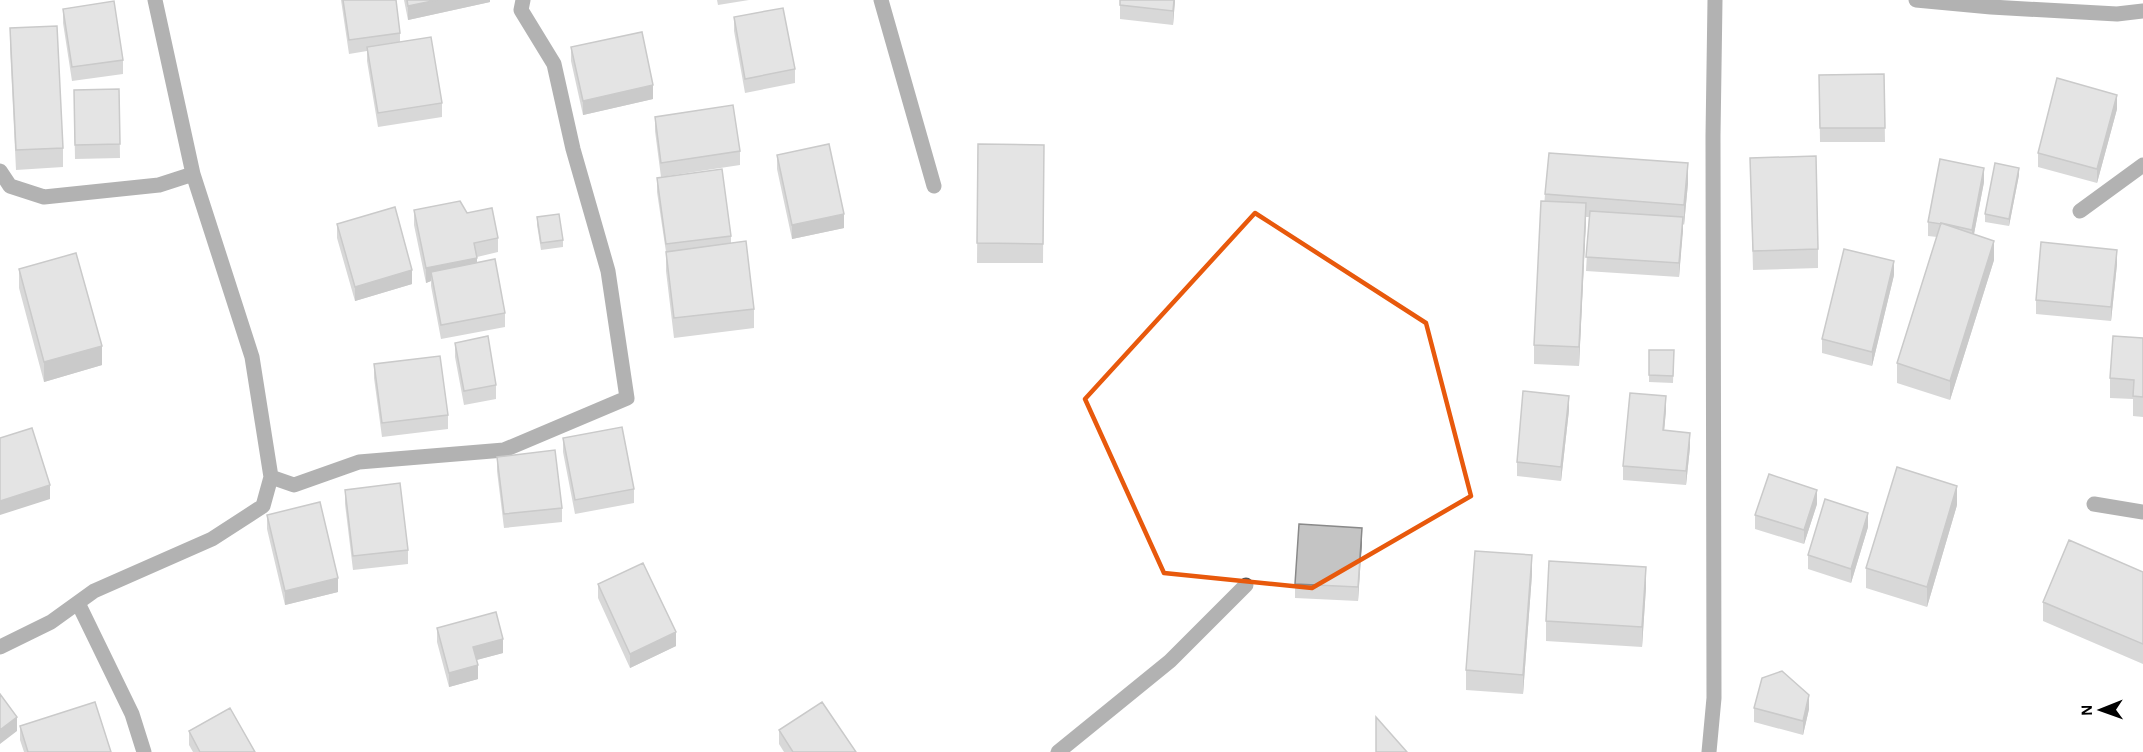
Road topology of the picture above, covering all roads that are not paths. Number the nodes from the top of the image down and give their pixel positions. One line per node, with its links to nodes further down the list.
1 (155, 0): 9 (street)
2 (523, 0): 12 (street)
3 (881, 0): 10 (street)
4 (1715, 0): 20 (street)
5 (1916, 0): 6 (street)
6 (2143, 11)
7 (2143, 165): 11 (street)
8 (0, 171): 9 (street)
9 (193, 174): 12 (street)
10 (934, 186)
11 (2080, 211)
12 (271, 477): 16 (street)
13 (2094, 504): 14 (street)
14 (2143, 512)
15 (1246, 585): 19 (street)
16 (78, 603): 17 (street); 18 (street)
17 (0, 647)
18 (144, 752)
19 (1058, 752)
20 (1709, 752)

